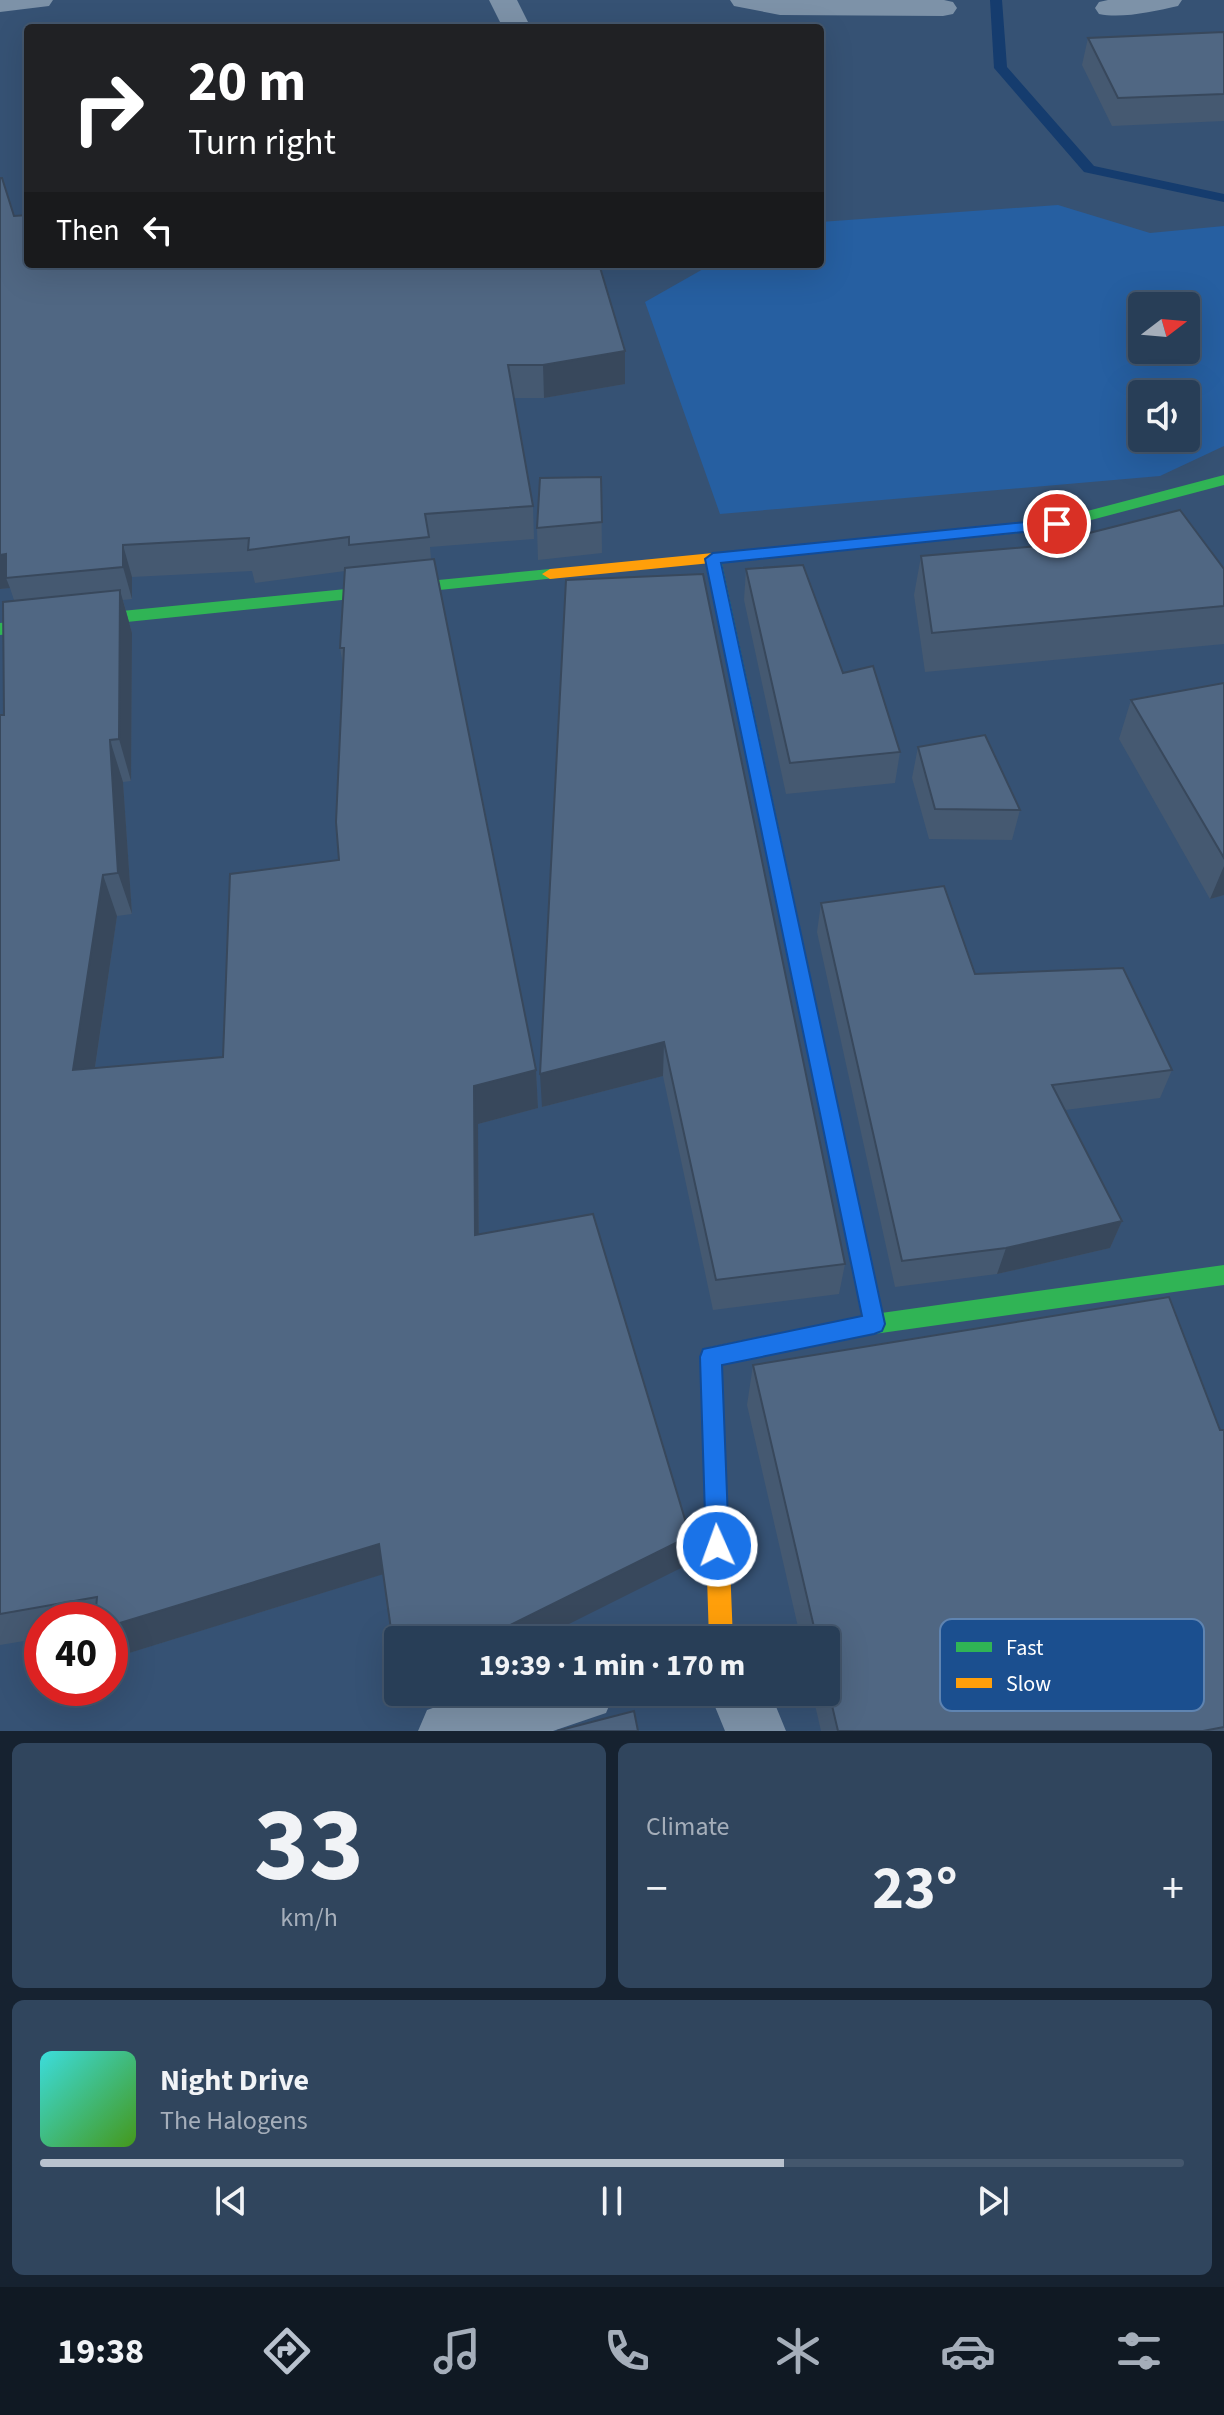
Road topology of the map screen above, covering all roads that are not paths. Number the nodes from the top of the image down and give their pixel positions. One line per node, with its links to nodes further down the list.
1 (39, 0): 5 (street)
2 (503, 0): 8 (street)
3 (744, 0): 6 (street)
4 (1168, 0): 7 (street)
5 (0, 4)
6 (943, 8)
7 (1109, 8)
8 (515, 24)
9 (1224, 480): 10 (street)
10 (713, 559): 11 (street); 13 (street)
11 (0, 629)
12 (1224, 1275): 13 (street)
13 (874, 1324): 14 (street)
14 (721, 1626)
15 (536, 1706): 17 (street)
16 (745, 1706): 18 (street)
17 (448, 1731)
18 (756, 1731)

